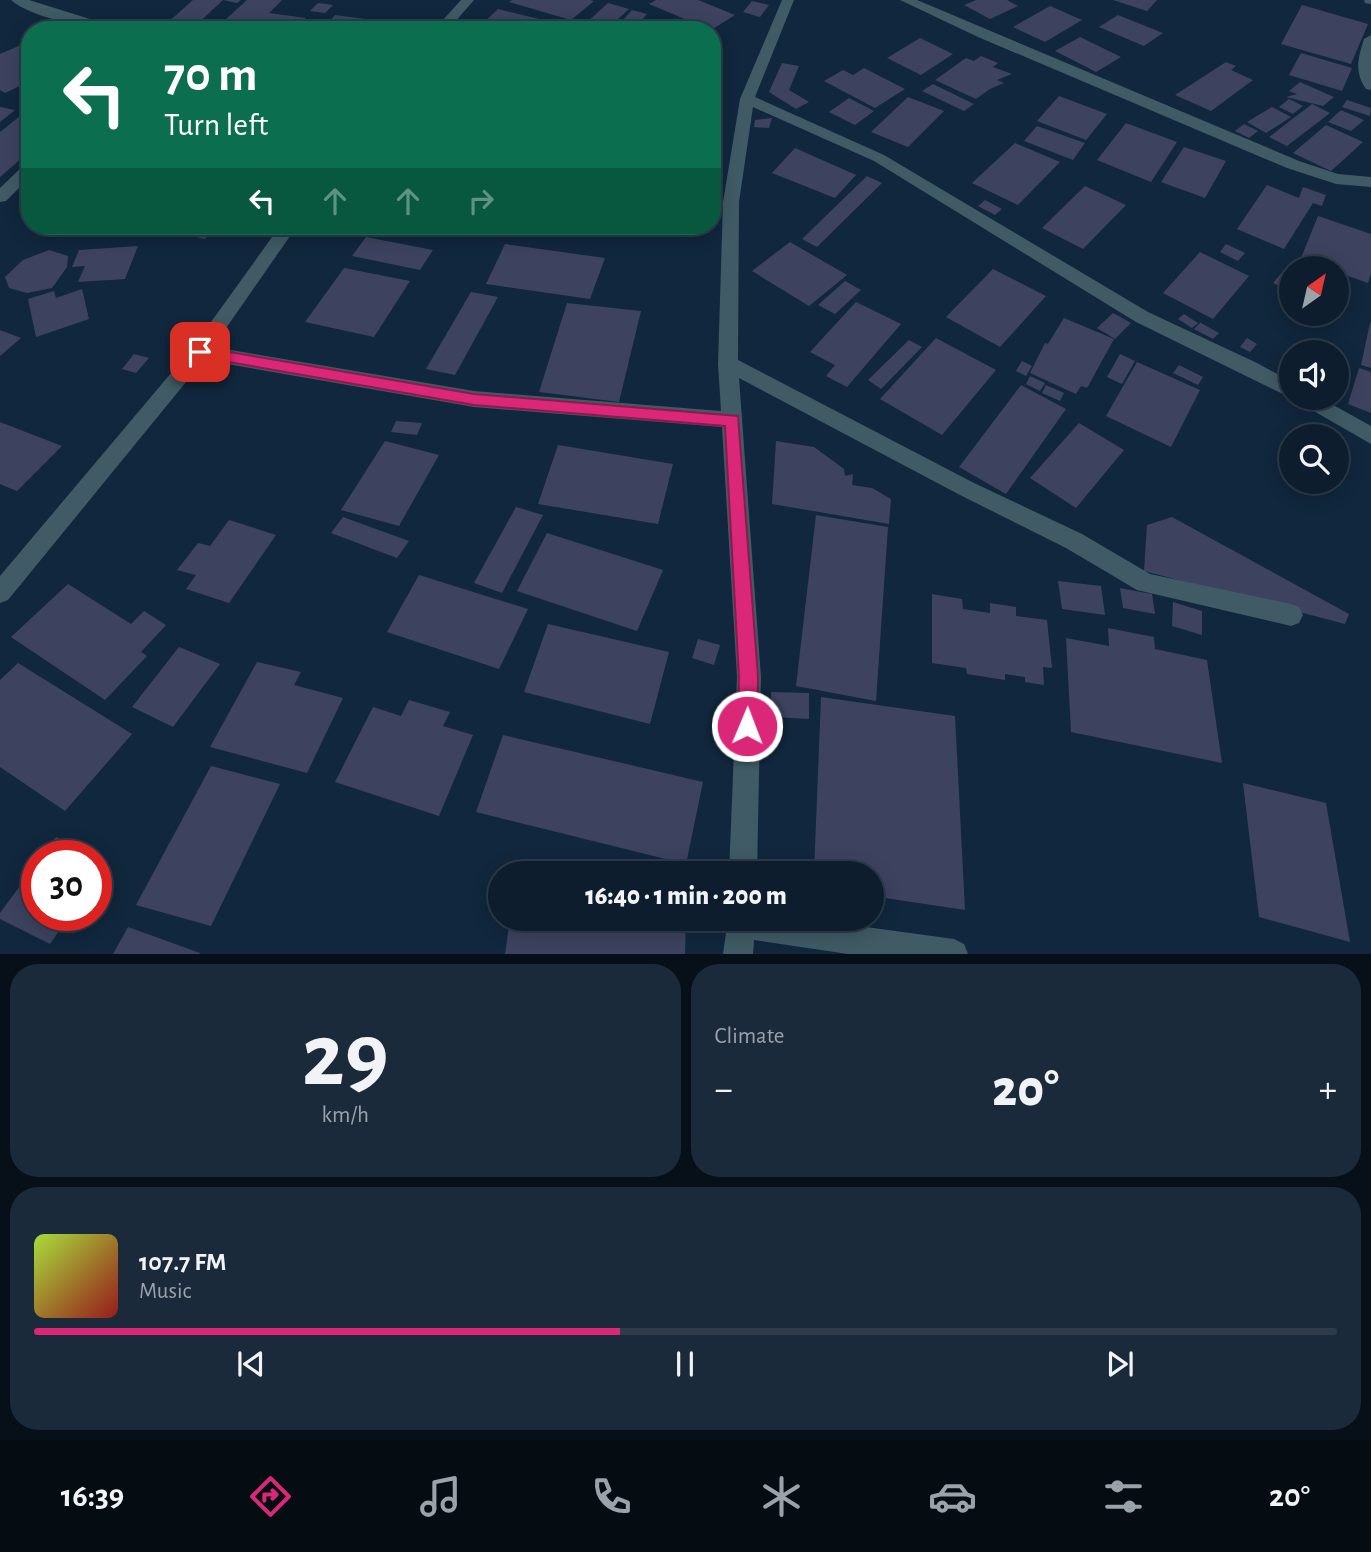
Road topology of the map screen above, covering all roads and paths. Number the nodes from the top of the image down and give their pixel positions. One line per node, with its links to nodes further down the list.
1 (17, 0): 5 (street)
2 (468, 0): 6 (street)
3 (788, 0): 9 (street)
4 (906, 0): 11 (street)
5 (77, 21)
6 (449, 21)
7 (1371, 39): 8 (street)
8 (1371, 86)
9 (747, 99): 15 (street); 16 (street)
10 (21, 177): 12 (street)
11 (1371, 182)
12 (0, 197)
13 (283, 235): 14 (street)
14 (200, 352): 18 (street); 20 (street)
15 (728, 364): 18 (street); 21 (street)
16 (1279, 386)
17 (1325, 410): 19 (street)
18 (732, 420): 22 (street)
19 (1371, 436)
20 (0, 593)
21 (1291, 615)
22 (743, 861)
23 (741, 931): 25 (street)
24 (806, 931): 26 (street)
25 (738, 954)
26 (954, 954)

